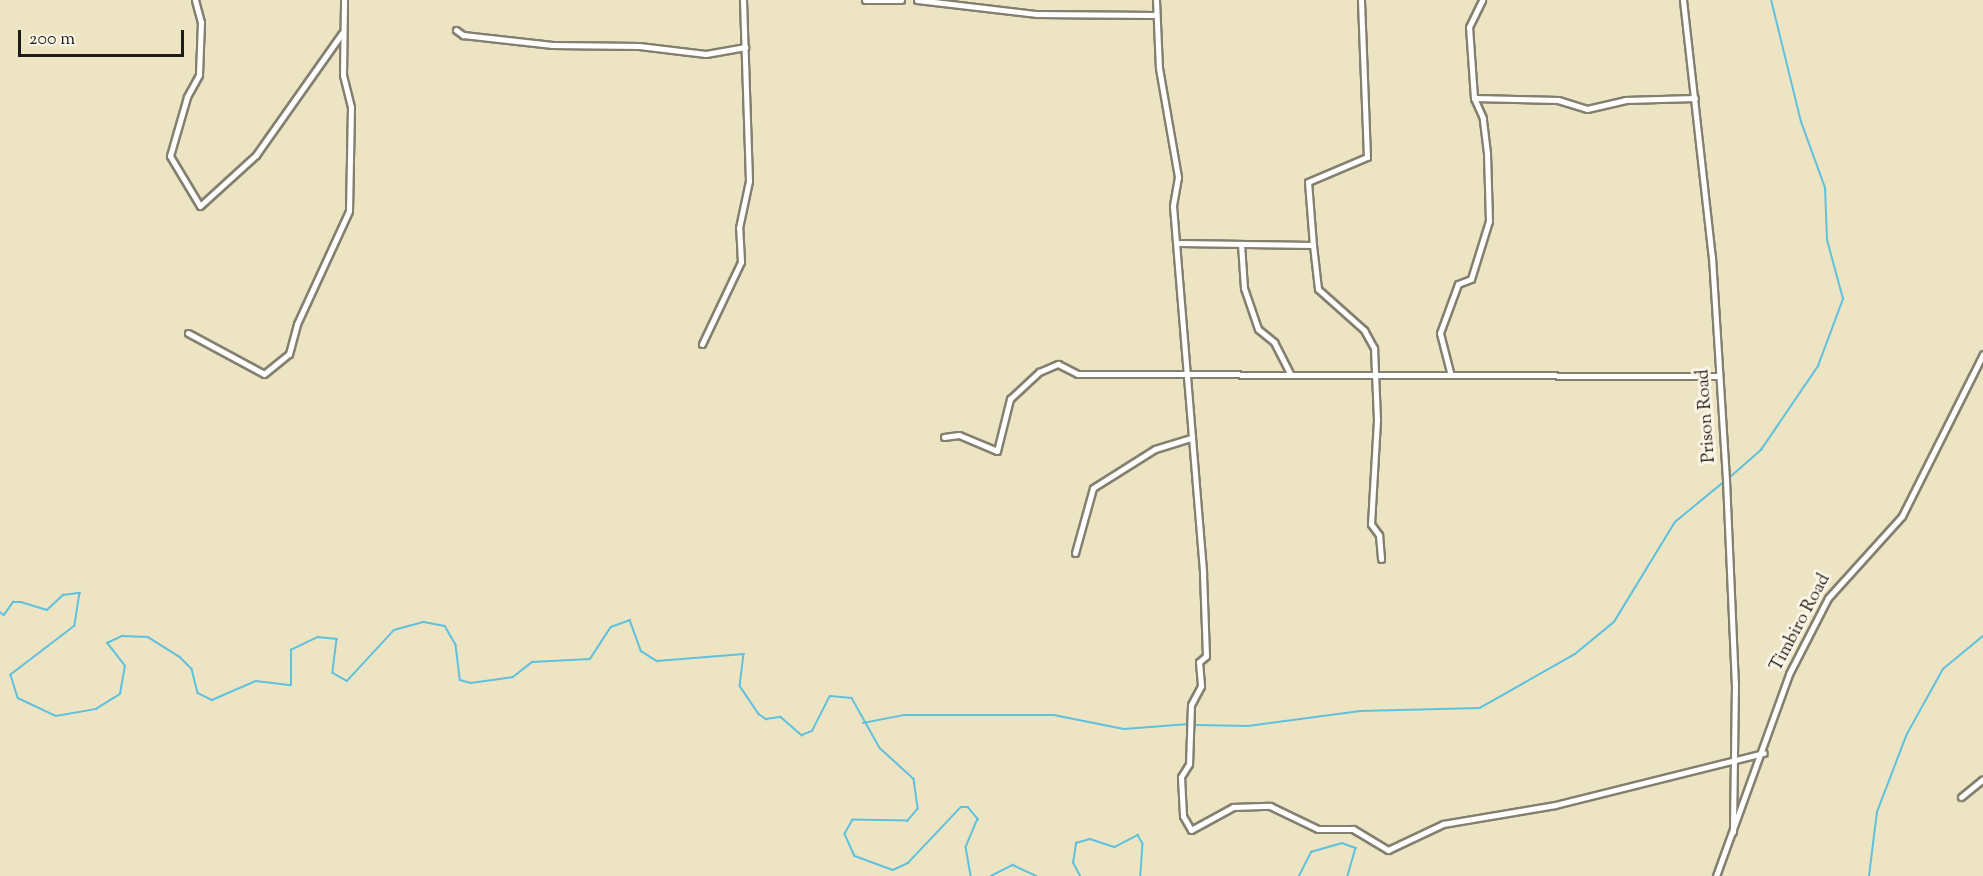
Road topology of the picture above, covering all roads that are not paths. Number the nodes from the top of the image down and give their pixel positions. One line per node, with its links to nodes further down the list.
1 (195, 0): 13 (street)
2 (344, 0): 13 (street)
3 (743, 0): 14 (street)
4 (865, 0): 5 (street)
5 (901, 0)
6 (917, 0): 11 (street)
7 (1156, 0): 11 (street)
8 (1361, 0): 19 (street)
9 (1482, 0): 15 (street)
10 (1683, 0): 16 (street, Prison Road)
11 (1154, 15): 17 (street)
12 (456, 30): 14 (street)
13 (342, 33): 20 (street)
14 (745, 47): 21 (street)
15 (1473, 98): 16 (street); 23 (street)
16 (1695, 98): 27 (street, Prison Road)
17 (1180, 243): 18 (street); 24 (street)
18 (1241, 244): 19 (street); 25 (street)
19 (1313, 245): 26 (street)
20 (188, 333)
21 (702, 344)
22 (1983, 354): 32 (street, Timbiro Road)
23 (1450, 372): 26 (street); 27 (street)
24 (1186, 373): 25 (street); 28 (street); 29 (street)
25 (1290, 373): 26 (street)
26 (1377, 373): 31 (street)
27 (1719, 376): 33 (street, Prison Road)
28 (944, 437)
29 (1190, 438): 30 (street); 33 (street)
30 (1075, 553)
31 (1381, 559)
32 (1764, 753): 33 (street); 36 (street, Timbiro Road)
33 (1734, 762): 36 (street, Prison Road)
34 (1983, 779): 35 (street)
35 (1961, 797)
36 (1733, 832): 37 (street, Timbiro Road)
37 (1716, 876)

